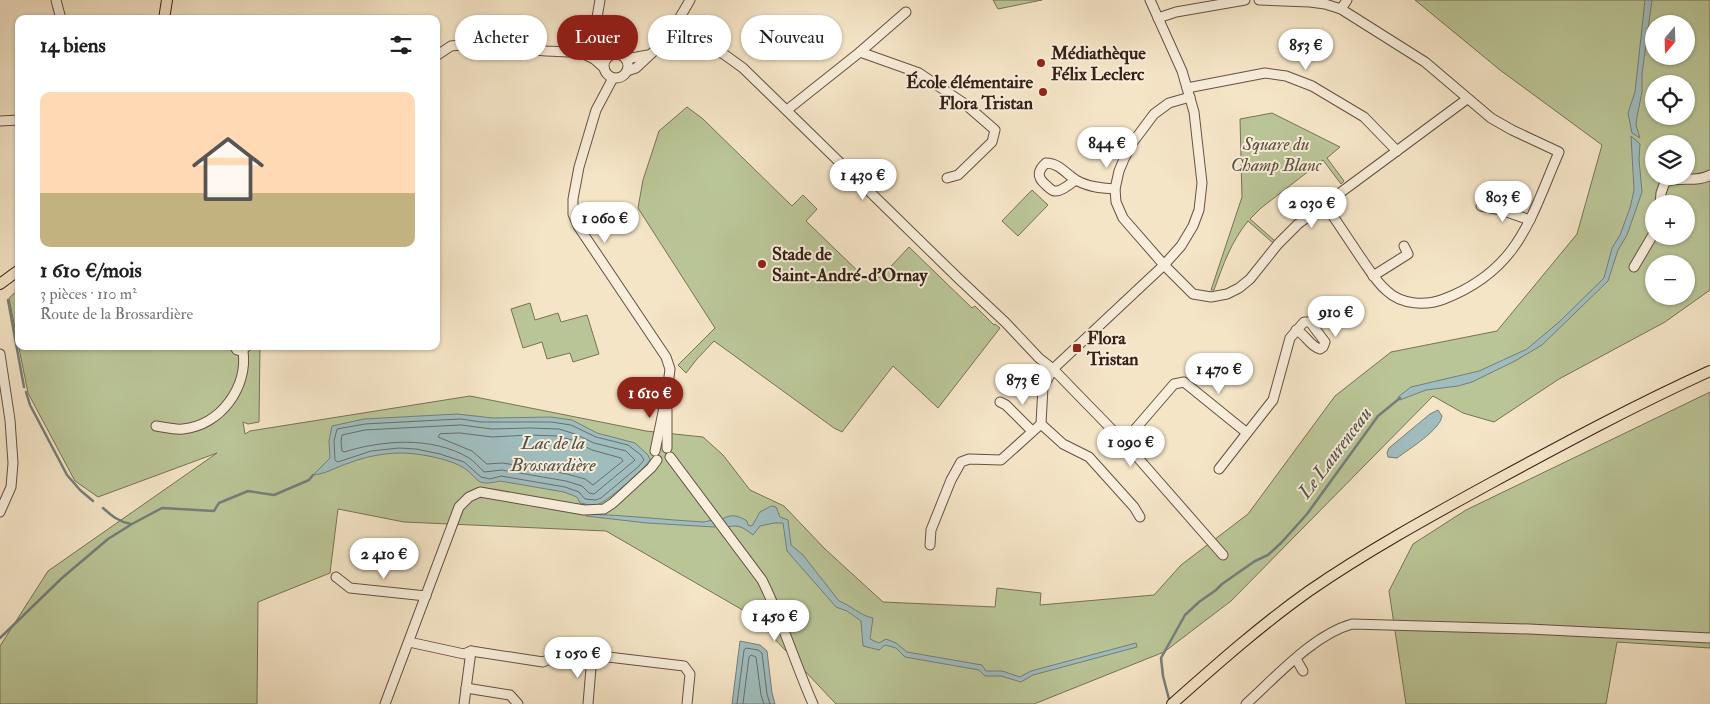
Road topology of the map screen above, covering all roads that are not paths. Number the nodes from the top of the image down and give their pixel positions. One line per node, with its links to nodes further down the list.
1 (56, 0): 11 (street)
2 (167, 0): 12 (main road)
3 (600, 0): 13 (street)
4 (690, 0): 14 (street)
5 (1150, 0): 15 (street)
6 (1245, 0): 15 (street)
7 (1259, 0): 9 (street)
8 (1347, 0): 9 (street)
9 (1341, 10): 29 (street)
10 (906, 12): 17 (street)
11 (60, 15)
12 (165, 15)
13 (597, 15)
14 (682, 15)
15 (1158, 18): 28 (street)
16 (557, 50): 18 (street)
17 (860, 52): 30 (street); 35 (street)
18 (440, 53)
19 (648, 55): 20 (street); 26 (street)
20 (638, 57)
21 (731, 59): 30 (street)
22 (595, 60): 25 (street)
23 (605, 60): 25 (street)
24 (626, 60): 26 (street)
25 (604, 68): 27 (street)
26 (627, 71): 27 (street)
27 (613, 78): 54 (street)
28 (1188, 93): 33 (street); 37 (street); 44 (street)
29 (1467, 99): 33 (street); 41 (street)
30 (787, 110): 52 (street)
31 (15, 120): 32 (street)
32 (0, 121)
33 (1397, 151): 39 (street)
34 (1710, 175): 38 (street)
35 (947, 178)
36 (1076, 180): 37 (street)
37 (1114, 189): 44 (street)
38 (1661, 195)
39 (1325, 204): 44 (street); 47 (street)
40 (1481, 206): 41 (street)
41 (1530, 220): 47 (street)
42 (1647, 245): 45 (street)
43 (1404, 246): 47 (street)
44 (1164, 265): 52 (street)
45 (1634, 267)
46 (15, 273): 48 (main road)
47 (1373, 276)
48 (0, 284)
49 (1296, 330): 60 (street)
50 (245, 350): 58 (street)
51 (0, 354): 55 (street)
52 (1054, 369): 57 (street); 61 (street)
53 (1710, 371): 85 (main road)
54 (668, 393): 62 (street); 63 (street)
55 (3, 395): 66 (street)
56 (1000, 402): 59 (street)
57 (1041, 424): 59 (street); 67 (street)
58 (156, 426)
59 (1032, 431): 68 (street)
60 (1247, 433): 61 (street); 65 (street)
61 (1124, 442): 69 (street)
62 (655, 450): 63 (street); 64 (street)
63 (669, 452): 64 (street); 84 (street)
64 (657, 460): 71 (street)
65 (1219, 470)
66 (0, 512)
67 (1140, 517)
68 (930, 545)
69 (1223, 555)
70 (336, 577): 71 (street)
71 (426, 596): 73 (street)
72 (1710, 638): 76 (street)
73 (409, 642): 74 (street); 79 (street)
74 (470, 651): 75 (street); 78 (street)
75 (592, 656): 82 (street); 83 (street)
76 (1296, 658): 77 (street); 86 (street)
77 (1303, 672)
78 (466, 688): 80 (street); 81 (street)
79 (385, 704)
80 (464, 704)
81 (518, 704)
82 (588, 704)
83 (687, 704)
84 (813, 704)
85 (1172, 704)
86 (1246, 704)

